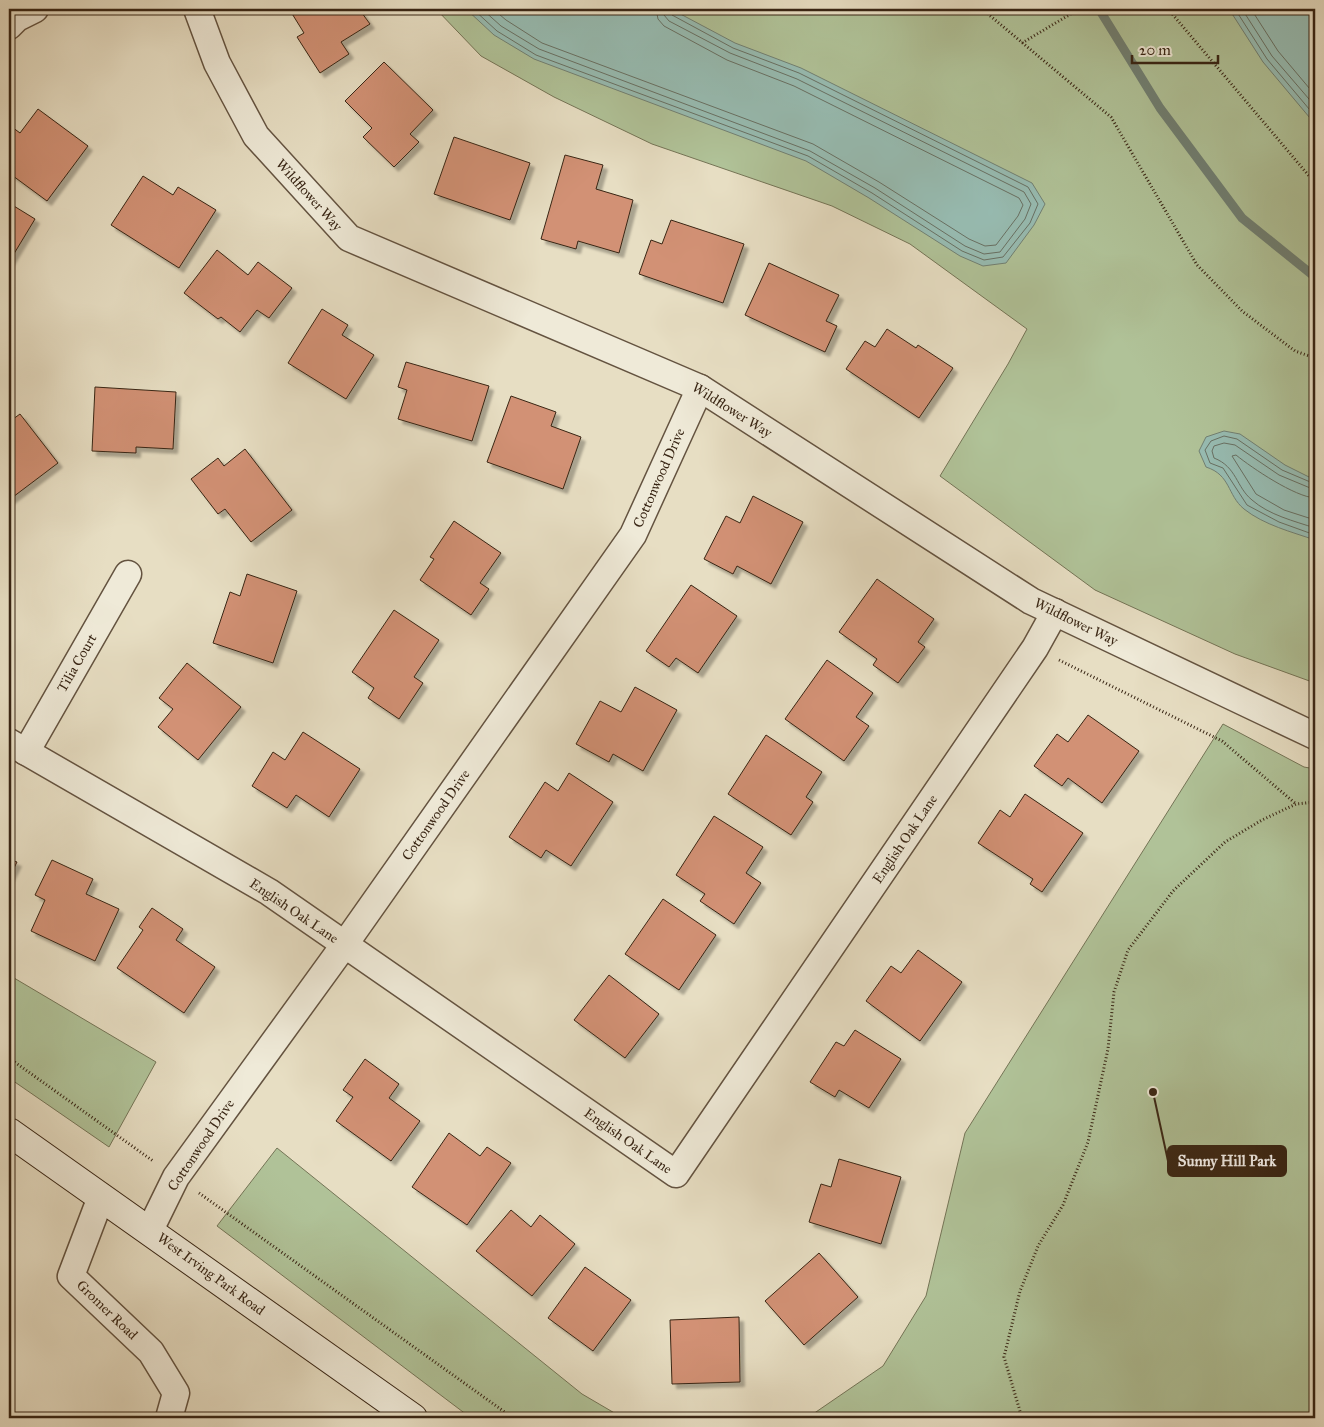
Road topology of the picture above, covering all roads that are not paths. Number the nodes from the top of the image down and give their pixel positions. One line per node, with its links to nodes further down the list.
1 (35, 9): 3 (street)
2 (197, 9): 4 (street, Wildflower Way)
3 (9, 26)
4 (700, 388): 6 (street, Wildflower Way); 9 (street, Cottonwood Drive)
5 (128, 574): 8 (street, Tilia Court)
6 (1055, 612): 7 (street, Wildflower Way); 9 (street, English Oak Lane)
7 (1315, 736)
8 (17, 747): 9 (street, English Oak Lane)
9 (344, 944): 12 (street, Cottonwood Drive)
10 (9, 1132): 11 (main road, West Irving Park Road)
11 (101, 1197): 12 (main road, West Irving Park Road); 13 (street, Gromer Road)
12 (150, 1230): 14 (main road, West Irving Park Road)
13 (169, 1418)
14 (413, 1418)

